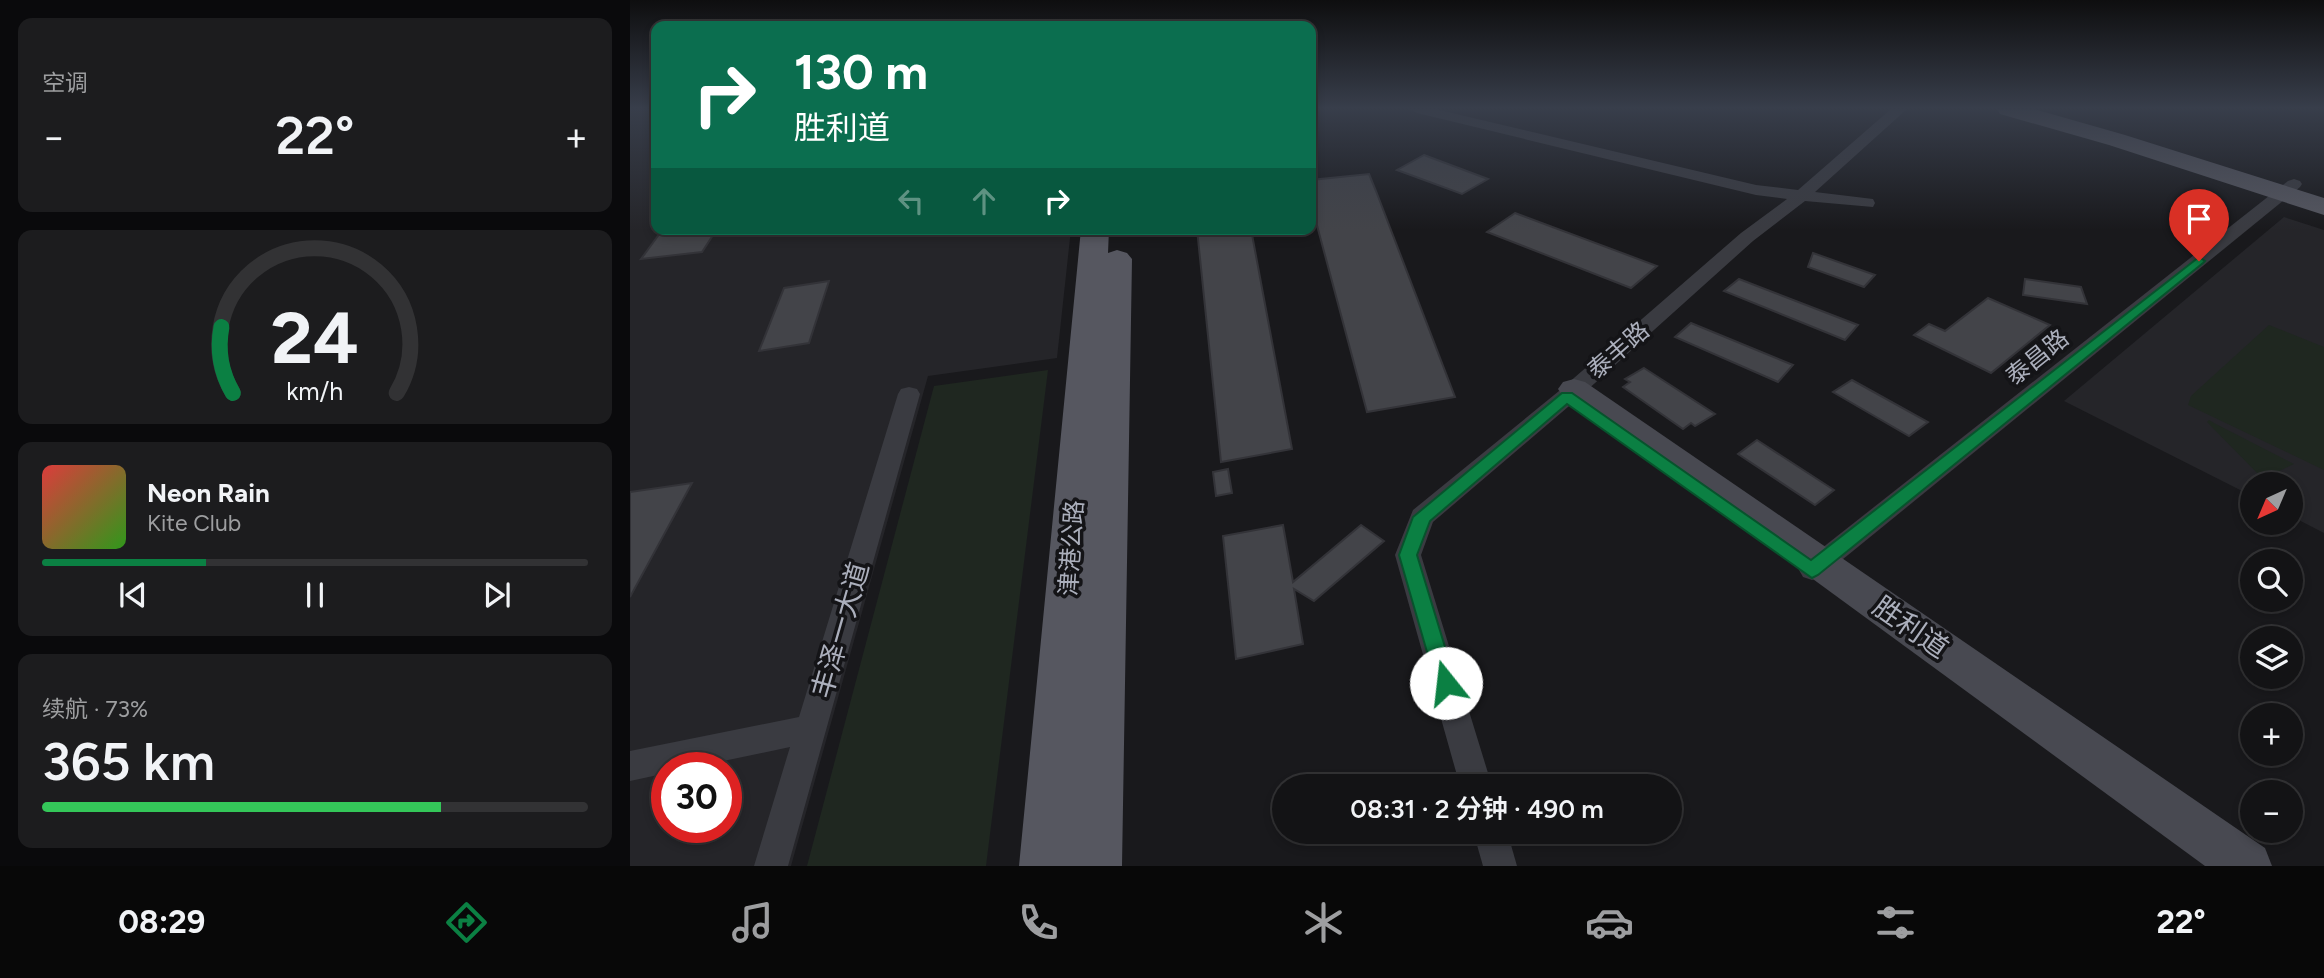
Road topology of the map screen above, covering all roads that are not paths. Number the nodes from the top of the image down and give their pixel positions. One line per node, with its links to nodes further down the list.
1 (1586, 149): 7 (street)
2 (1854, 149): 7 (street, 泰丰路)
3 (2151, 149): 5 (main road)
4 (2172, 149): 5 (main road)
5 (2288, 188): 6 (main road); 9 (main road); 14 (street, 泰昌路)
6 (2324, 193)
7 (1801, 196): 8 (street); 12 (street, 泰丰路)
8 (1867, 203)
9 (2324, 207)
10 (1095, 235): 20 (main road, 津港公路)
11 (1118, 235): 21 (main road, 津港公路)
12 (1570, 393): 14 (street, 胜利道); 17 (street, 泰丰路)
13 (909, 394): 15 (street, 丰泽一大道)
14 (1816, 567): 23 (street, 胜利道); 24 (street, 胜利道)
15 (811, 729): 16 (street); 19 (street, 丰泽一大道)
16 (630, 766)
17 (1472, 774)
18 (1494, 844): 22 (street)
19 (771, 866)
20 (1046, 866)
21 (1094, 866)
22 (1500, 866)
23 (2224, 866)
24 (2247, 866)

